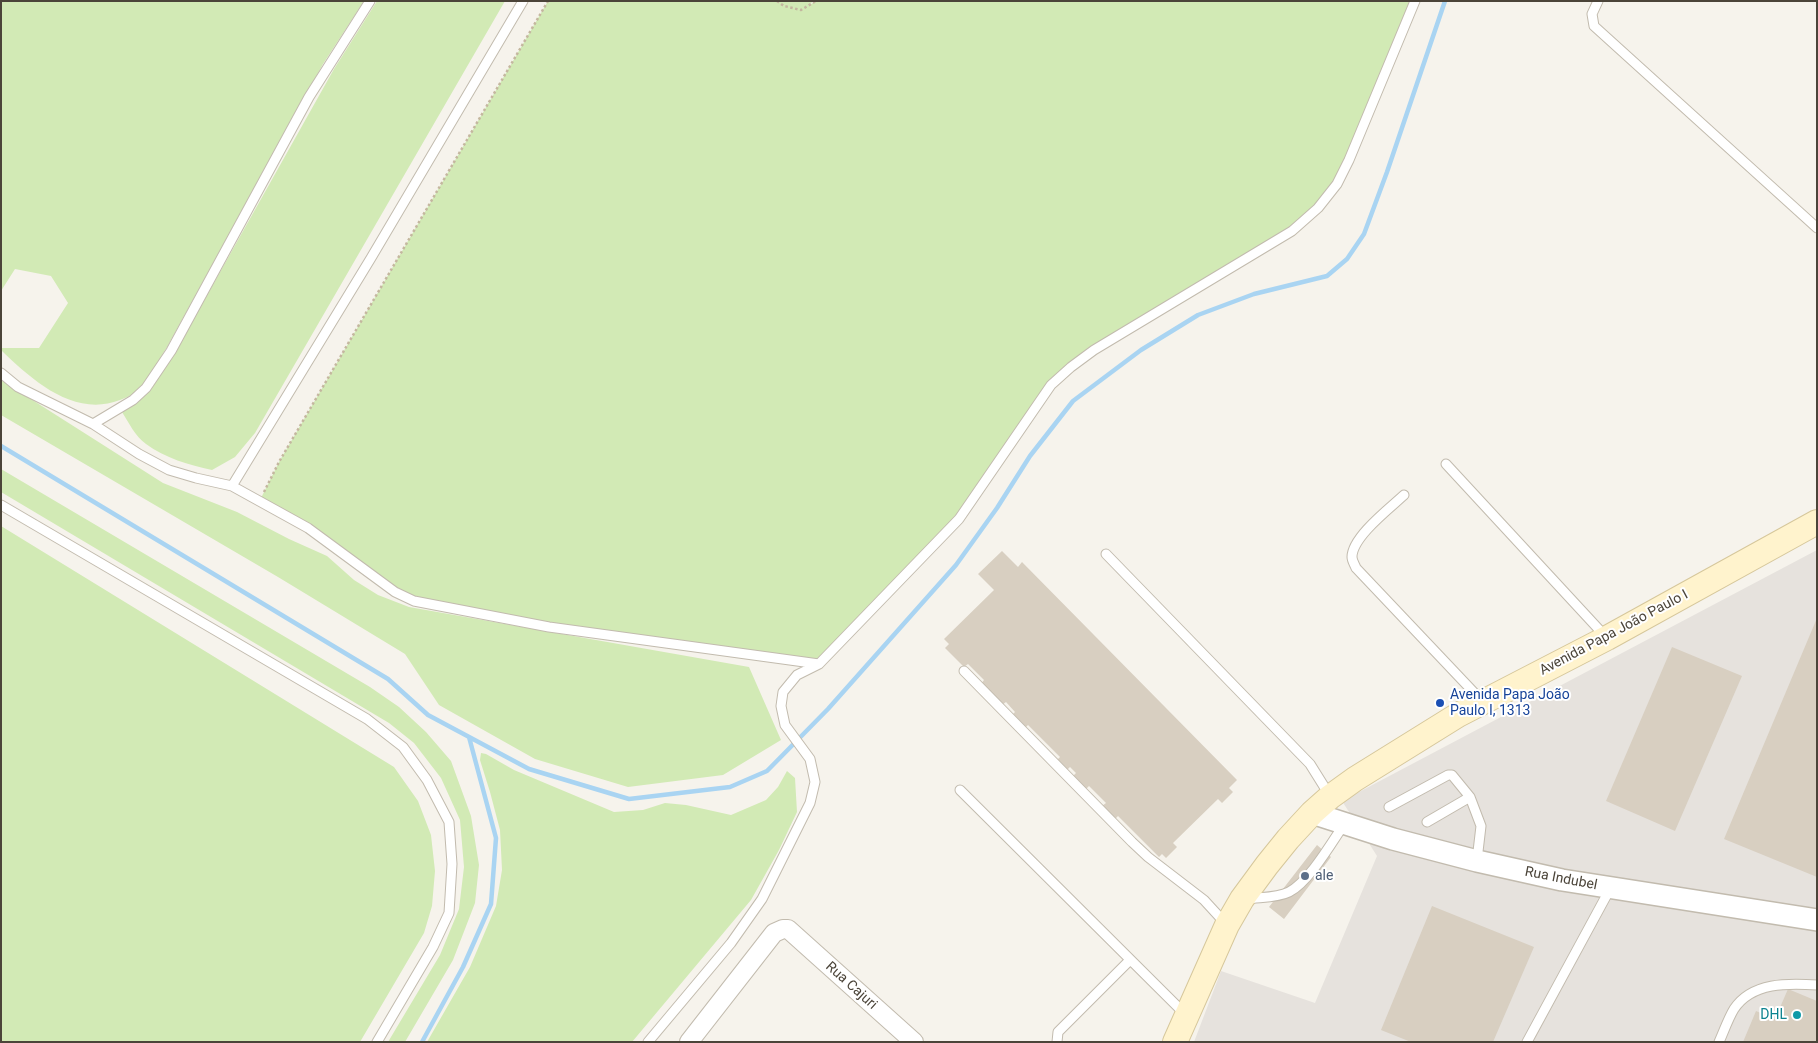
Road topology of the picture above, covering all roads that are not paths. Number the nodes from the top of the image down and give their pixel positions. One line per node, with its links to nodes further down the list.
1 (370, 1): 7 (lane)
2 (523, 1): 9 (lane)
3 (1415, 1): 15 (lane)
4 (1598, 1): 5 (lane)
5 (1817, 228)
6 (1, 373): 7 (lane)
7 (93, 424): 9 (lane)
8 (1446, 464): 14 (lane)
9 (232, 486): 15 (lane)
10 (1404, 495): 17 (lane)
11 (1, 505): 34 (lane)
12 (1817, 522): 14 (main road, Avenida Papa João Paulo I)
13 (1106, 554): 19 (lane)
14 (1607, 638): 17 (main road, Avenida Papa João Paulo I)
15 (819, 664): 35 (lane)
16 (964, 671): 29 (lane)
17 (1482, 702): 19 (main road, Avenida Papa João Paulo I)
18 (960, 790): 30 (lane)
19 (1330, 797): 22 (main road, Avenida Papa João Paulo I)
20 (1470, 797): 21 (lane); 23 (lane); 25 (lane)
21 (1389, 807)
22 (1312, 813): 24 (street, Rua Indubel); 27 (main road, Avenida Papa João Paulo I)
23 (1428, 822)
24 (1345, 823): 25 (street, Rua Indubel); 27 (lane)
25 (1477, 862): 26 (street, Rua Indubel)
26 (1610, 889): 28 (street, Rua Indubel); 39 (lane)
27 (1242, 899): 29 (main road, Avenida Papa João Paulo I)
28 (1817, 920)
29 (1227, 924): 32 (main road, Avenida Papa João Paulo I)
30 (1130, 960): 32 (lane); 37 (lane)
31 (1817, 985): 40 (lane)
32 (1186, 1016): 38 (main road, Avenida Papa João Paulo I)
33 (693, 1041): 36 (street, Rua Cajuri)
34 (377, 1042)
35 (648, 1042)
36 (914, 1042)
37 (1057, 1042)
38 (1175, 1042)
39 (1527, 1042)
40 (1719, 1042)

